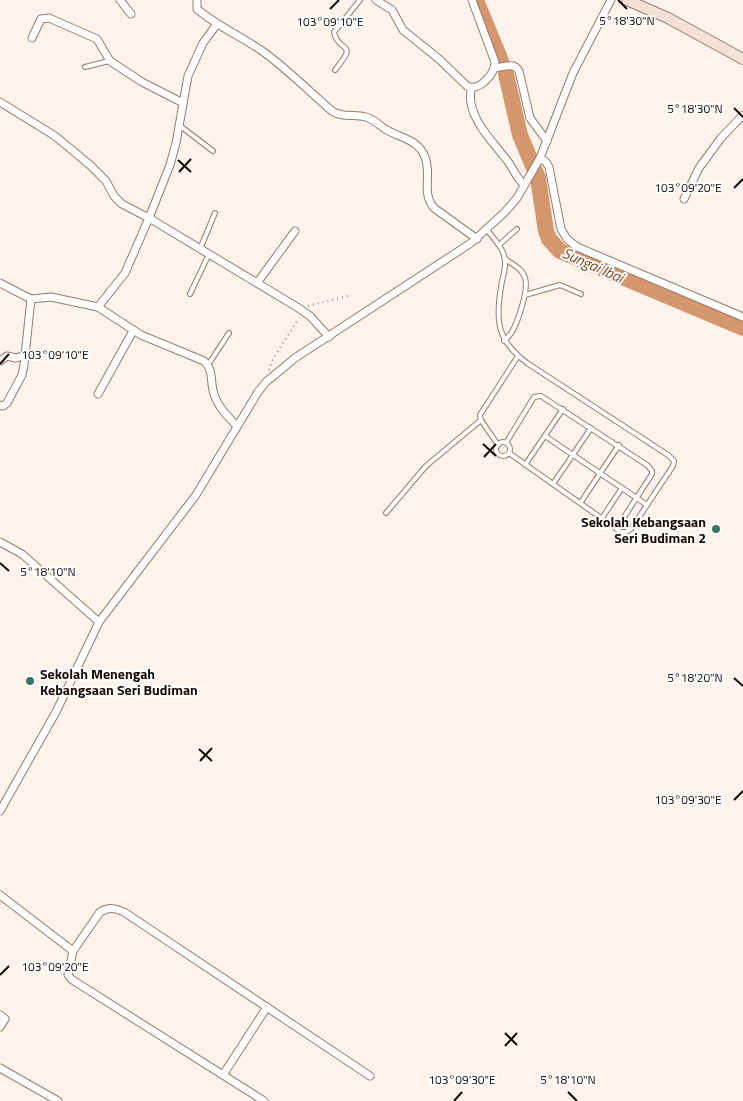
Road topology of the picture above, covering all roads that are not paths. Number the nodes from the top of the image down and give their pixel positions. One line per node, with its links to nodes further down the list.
1 (120, 0): 8 (street)
2 (197, 0): 9 (street)
3 (360, 0): 15 (lane)
4 (376, 0): 16 (street)
5 (472, 0): 14 (street)
6 (611, 0): 21 (street)
7 (626, 0): 11 (main road)
8 (131, 14)
9 (217, 24): 18 (street); 31 (street)
10 (32, 38): 12 (street)
11 (743, 59)
12 (110, 61): 13 (lane); 18 (street)
13 (85, 67)
14 (495, 68): 16 (street); 21 (street)
15 (335, 70)
16 (471, 88): 24 (street)
17 (0, 102): 27 (street)
18 (183, 103): 20 (street)
19 (743, 115): 25 (street)
20 (179, 125): 22 (lane); 27 (street)
21 (547, 140): 23 (street)
22 (213, 151)
23 (540, 158): 24 (street); 43 (street)
24 (524, 186): 29 (street)
25 (684, 199)
26 (215, 213): 33 (lane)
27 (149, 218): 33 (street); 42 (street)
28 (517, 229): 32 (lane)
29 (487, 230): 31 (street); 32 (lane)
30 (296, 231): 37 (street)
31 (477, 239): 46 (street)
32 (499, 245): 35 (lane)
33 (200, 249): 34 (street)
34 (209, 254): 37 (street); 38 (lane)
35 (505, 260): 40 (lane); 47 (lane)
36 (0, 283): 41 (street)
37 (257, 283): 46 (street)
38 (190, 294)
39 (581, 294): 40 (lane)
40 (525, 295): 47 (lane)
41 (31, 300): 42 (street); 48 (street)
42 (98, 307): 44 (street)
43 (743, 317)
44 (133, 330): 51 (street); 52 (street)
45 (229, 333): 51 (lane)
46 (329, 336): 56 (street)
47 (504, 341): 49 (lane)
48 (25, 355): 50 (street); 53 (street)
49 (518, 356): 55 (lane); 70 (lane)
50 (0, 361)
51 (208, 364): 56 (street)
52 (98, 394)
53 (0, 405)
54 (563, 409): 57 (lane); 58 (lane); 59 (lane)
55 (481, 420): 60 (lane); 71 (lane)
56 (237, 426): 75 (street)
57 (592, 428): 61 (lane); 63 (lane)
58 (545, 436): 63 (lane); 64 (lane)
59 (506, 443): 60 (lane); 62 (lane)
60 (498, 445): 62 (lane)
61 (618, 446): 65 (lane); 68 (lane)
62 (509, 453): 64 (lane)
63 (573, 455): 65 (lane); 66 (lane)
64 (526, 465): 66 (lane)
65 (600, 473): 67 (lane); 69 (lane)
66 (553, 484): 69 (lane)
67 (622, 488): 68 (lane); 72 (lane)
68 (637, 498): 70 (lane); 73 (lane)
69 (581, 502): 72 (lane)
70 (647, 505): 73 (lane)
71 (386, 513)
72 (602, 518): 73 (lane)
73 (617, 528)
74 (0, 542): 75 (street)
75 (99, 622): 76 (street)
76 (2, 801): 77 (street)
77 (0, 811)
78 (0, 895): 79 (street)
79 (73, 951): 80 (street); 84 (street)
80 (267, 1007): 84 (street); 85 (street)
81 (0, 1015): 82 (street)
82 (0, 1027)
83 (0, 1068): 86 (street)
84 (223, 1075): 87 (street)
85 (370, 1076)
86 (58, 1101)
87 (264, 1101)

